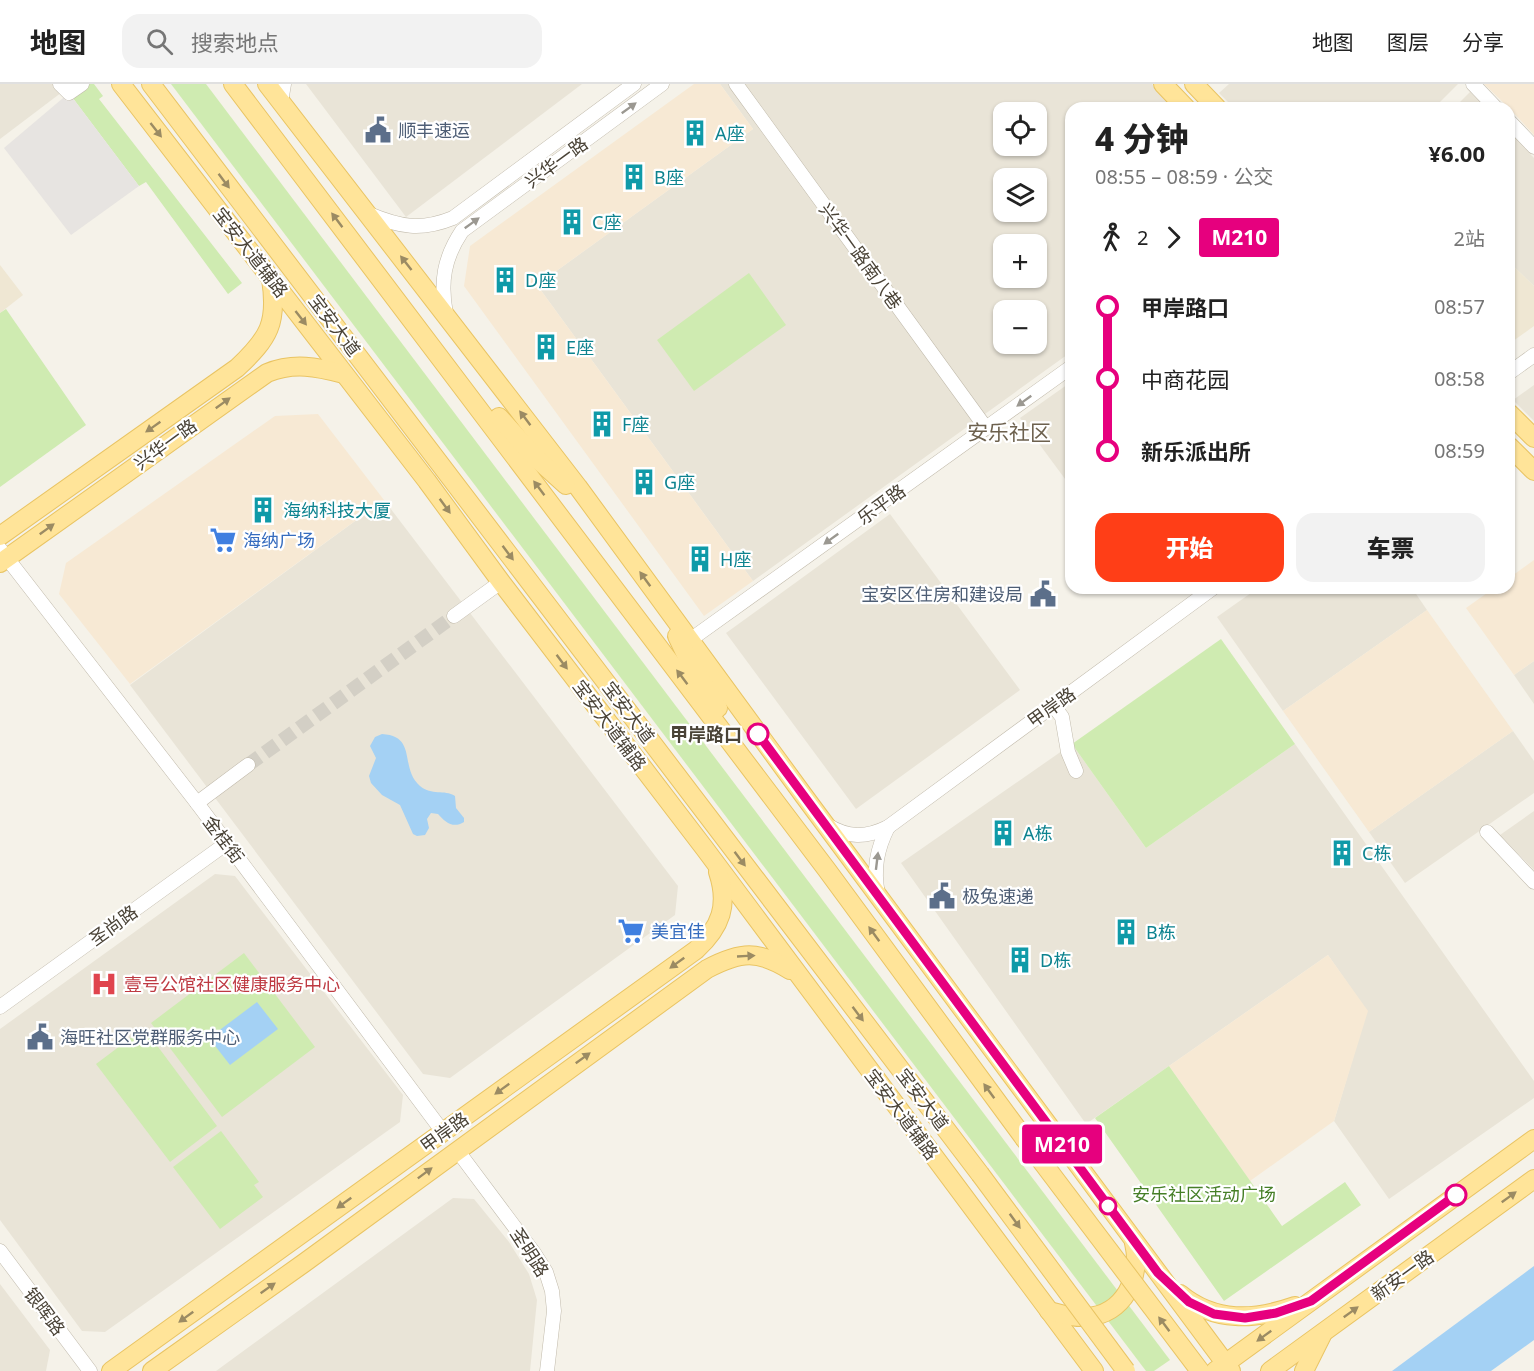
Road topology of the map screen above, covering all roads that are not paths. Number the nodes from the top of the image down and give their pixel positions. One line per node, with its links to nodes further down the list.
1 (60, 84): 2 (street)
2 (82, 84)
3 (121, 84): 21 (main road, 宝安大道辅路, one-way to 21)
4 (150, 84): 25 (main road, 宝安大道, one-way to 25)
5 (233, 84): 23 (main road, one-way to 5)
6 (267, 84): 14 (main road)
7 (284, 84): 14 (street)
8 (634, 84): 20 (street, 兴华一路)
9 (662, 84): 22 (street, 兴华一路, one-way to 9)
10 (736, 84): 30 (street, 兴华一路南八巷)
11 (1163, 84): 15 (main road)
12 (1473, 84): 17 (street)
13 (1200, 86): 16 (main road)
14 (281, 102): 20 (main road)
15 (1180, 102)
16 (1212, 102)
17 (1490, 102)
18 (1515, 127): 19 (street)
19 (1534, 147)
20 (368, 214): 22 (main road, one-way to 20)
21 (270, 278): 28 (main road, 宝安大道辅路, one-way to 28); 36 (main road, 兴华一路, one-way to 36)
22 (446, 314): 35 (main road, one-way to 22)
23 (423, 333): 35 (main road); 47 (main road, one-way to 23)
24 (1534, 355): 26 (street)
25 (359, 358): 34 (main road); 52 (main road, 宝安大道, one-way to 52)
26 (1515, 369)
27 (1065, 371): 30 (street, 乐平路, one-way to 30)
28 (344, 374): 34 (main road, 宝安大道辅路); 37 (main road, 兴华一路, one-way to 28)
29 (1515, 419): 31 (main road)
30 (986, 428): 42 (street, 乐平路, one-way to 42)
31 (1534, 438)
32 (1515, 452): 33 (main road)
33 (1534, 471)
34 (427, 481): 38 (main road, 宝安大道辅路, one-way to 38)
35 (598, 515): 40 (main road, one-way to 35)
36 (0, 536)
37 (2, 557): 48 (street, 金桂街)
38 (501, 582): 41 (street); 43 (main road, 宝安大道辅路, one-way to 43)
39 (1205, 594): 44 (street, 甲岸路)
40 (661, 600): 42 (main road); 47 (main road)
41 (454, 616)
42 (690, 640): 49 (main road)
43 (587, 695): 52 (main road); 54 (main road, 宝安大道辅路)
44 (1053, 705): 46 (street); 50 (street, 甲岸路)
45 (248, 765): 48 (street)
46 (1076, 771)
47 (772, 797): 80 (main road, one-way to 47, bridge)
48 (197, 803): 53 (street, 金桂街)
49 (825, 824): 50 (street); 56 (main road)
50 (888, 827): 56 (street, one-way to 50)
51 (1487, 832): 55 (street)
52 (722, 835): 79 (main road, 宝安大道, one-way to 79, bridge)
53 (227, 843): 58 (street, 圣尚路); 61 (street, 金桂街)
54 (714, 862): 57 (main road, 宝安大道辅路); 59 (main road, 甲岸路, one-way to 59)
55 (1534, 882)
56 (879, 897): 65 (main road)
57 (798, 974): 60 (main road, 甲岸路, one-way to 57); 69 (main road, 宝安大道辅路)
58 (0, 1007)
59 (524, 1073): 60 (main road); 61 (main road, 甲岸路, one-way to 61)
60 (539, 1090): 63 (main road, 甲岸路)
61 (443, 1132): 74 (main road, 甲岸路, one-way to 74)
62 (1534, 1139): 68 (main road, 新安一路)
63 (457, 1150): 75 (main road, 甲岸路, one-way to 63); 76 (street, 圣明路)
64 (1534, 1179): 70 (main road, 新安一路, one-way to 64)
65 (1133, 1240): 67 (main road); 69 (main road)
66 (0, 1251): 73 (street, 银晖路)
67 (1158, 1273): 68 (main road); 72 (main road)
68 (1311, 1301): 72 (main road, 新安一路, one-way to 72)
69 (1049, 1311): 71 (main road, 宝安大道辅路)
70 (1324, 1332): 81 (main road, 新安一路); 82 (main road)
71 (1075, 1345): 77 (main road); 78 (main road, 宝安大道辅路)
72 (1224, 1368)
73 (90, 1371)
74 (111, 1371)
75 (152, 1371)
76 (547, 1371)
77 (1084, 1371)
78 (1094, 1371)
79 (1126, 1371)
80 (1200, 1371)
81 (1270, 1371)
82 (1304, 1371)

